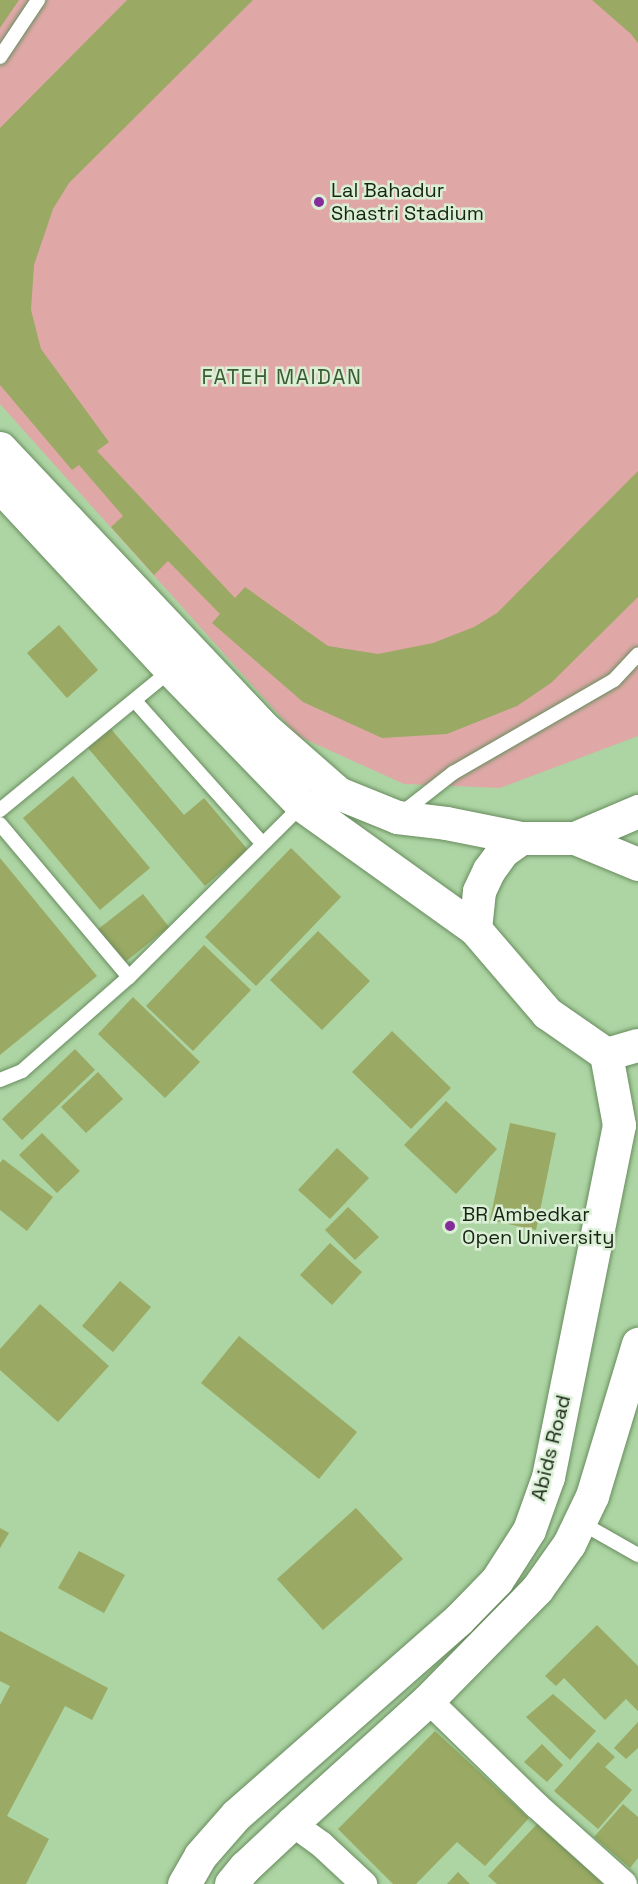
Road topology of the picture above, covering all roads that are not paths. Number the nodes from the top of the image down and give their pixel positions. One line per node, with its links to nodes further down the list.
1 (38, 0): 2 (lane)
2 (0, 57)
3 (0, 448): 11 (main road)
4 (0, 486): 6 (main road)
5 (638, 654): 11 (lane)
6 (171, 670): 7 (lane); 8 (main road)
7 (135, 701): 9 (lane); 15 (lane)
8 (302, 805): 15 (lane); 17 (main road)
9 (0, 810)
10 (638, 811): 13 (main road)
11 (397, 817): 14 (main road)
12 (0, 824): 18 (lane)
13 (575, 837): 14 (main road); 16 (main road)
14 (521, 838): 17 (main road)
15 (262, 843): 18 (lane)
16 (638, 864)
17 (475, 930): 20 (main road)
18 (129, 977): 21 (lane)
19 (638, 1045): 20 (main road)
20 (606, 1054): 27 (main road, Abids Road)
21 (0, 1080)
22 (638, 1344): 23 (main road)
23 (580, 1522): 24 (lane); 25 (main road)
24 (638, 1555)
25 (428, 1700): 26 (main road); 30 (street)
26 (292, 1823): 28 (main road); 29 (street)
27 (184, 1884)
28 (231, 1884)
29 (364, 1884)
30 (624, 1884)

